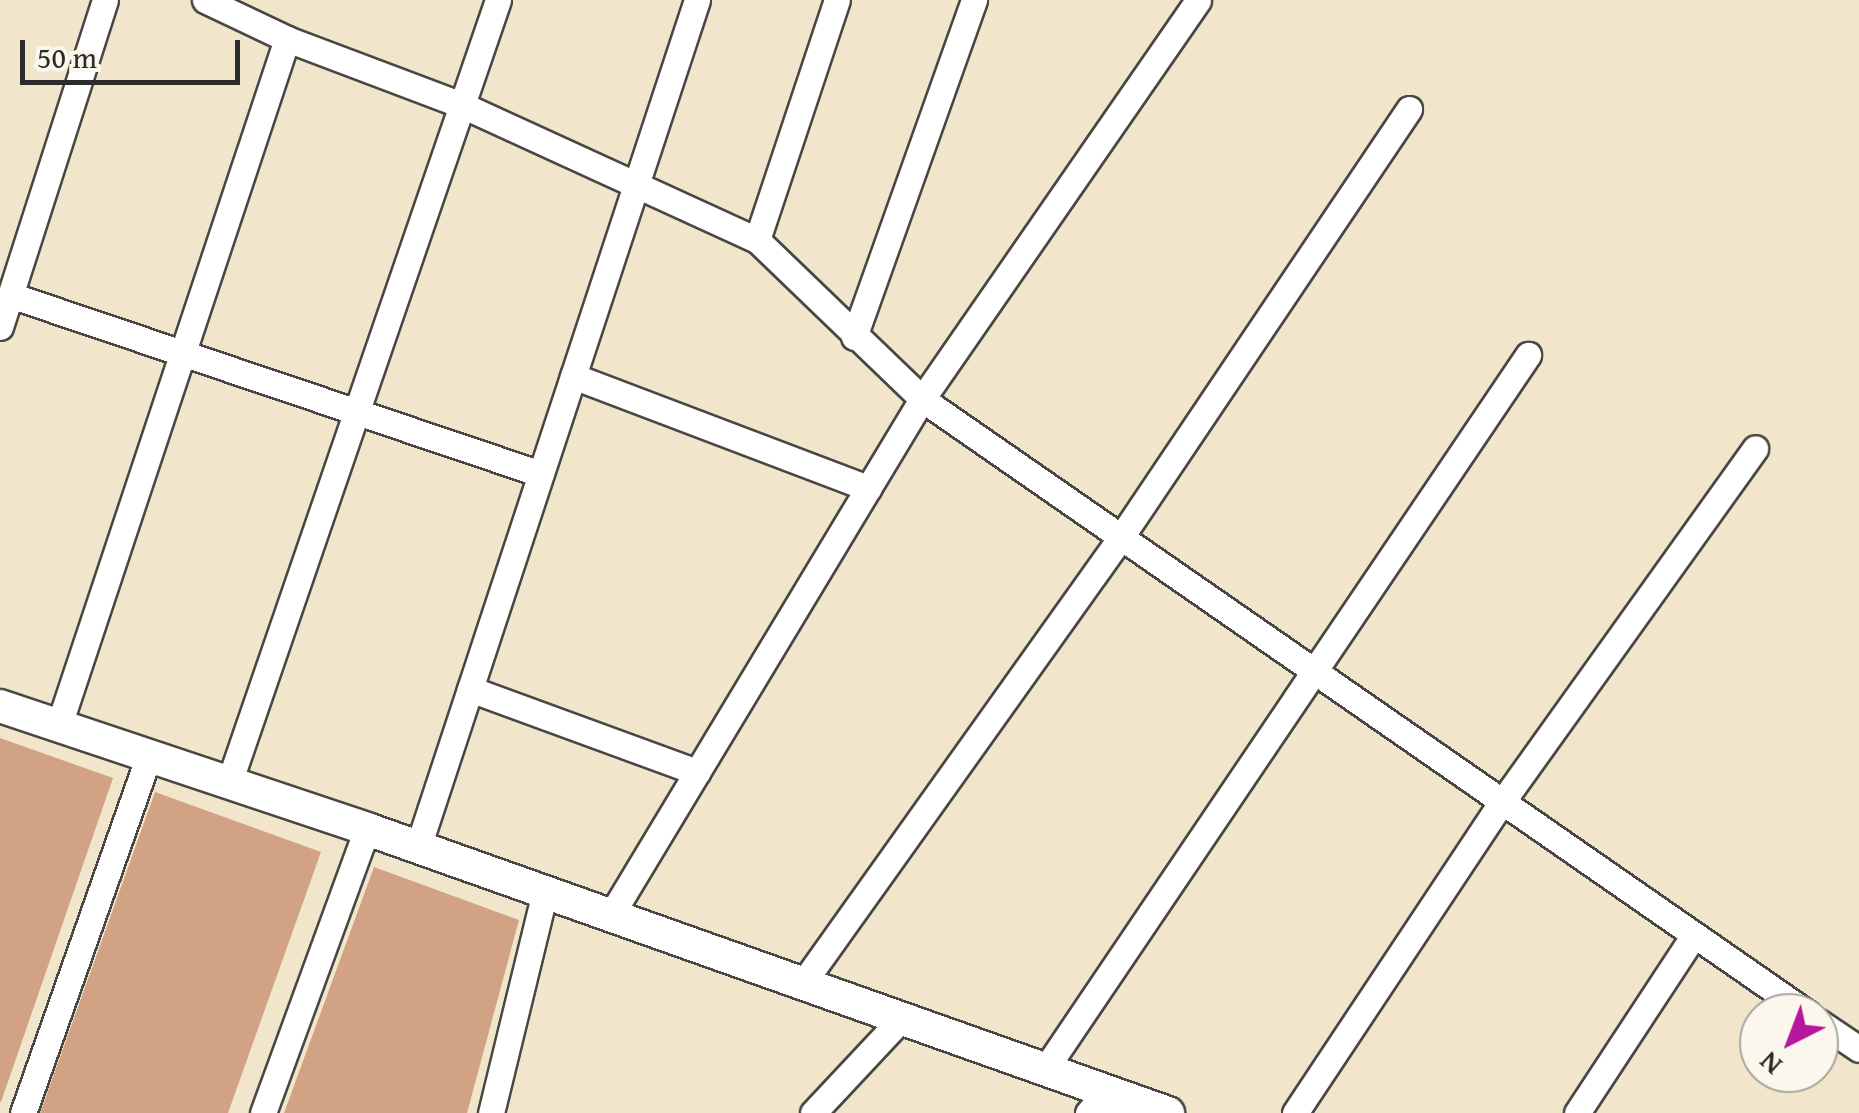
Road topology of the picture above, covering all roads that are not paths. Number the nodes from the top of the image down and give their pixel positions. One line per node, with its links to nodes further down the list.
1 (104, 0): 13 (street)
2 (205, 0): 8 (street)
3 (498, 0): 9 (street)
4 (697, 0): 11 (street)
5 (837, 0): 12 (street)
6 (974, 0): 15 (street)
7 (1198, 0): 19 (street)
8 (287, 39): 9 (street); 16 (street)
9 (462, 105): 11 (street); 20 (street)
10 (1409, 109): 24 (street)
11 (637, 184): 12 (street); 18 (street)
12 (756, 240): 15 (street)
13 (10, 295): 14 (street); 16 (street)
14 (0, 327)
15 (854, 337): 19 (street)
16 (183, 353): 20 (street); 28 (street)
17 (1528, 355): 25 (street)
18 (574, 376): 22 (street); 23 (street)
19 (922, 399): 23 (street); 24 (street)
20 (357, 412): 22 (street); 31 (street)
21 (1755, 448): 32 (street)
22 (541, 474): 26 (street)
23 (868, 488): 30 (street)
24 (1121, 537): 25 (street); 38 (street)
25 (1316, 672): 32 (street); 41 (street)
26 (470, 689): 30 (street); 34 (street)
27 (0, 706): 28 (street)
28 (59, 725): 29 (street)
29 (149, 756): 31 (street); 43 (street)
30 (697, 772): 36 (street)
31 (229, 783): 33 (street)
32 (1502, 802): 37 (street); 48 (street)
33 (367, 829): 34 (street); 44 (street)
34 (418, 847): 35 (street)
35 (545, 892): 36 (street); 45 (street)
36 (610, 915): 38 (street)
37 (1694, 935): 39 (street); 49 (street)
38 (803, 983): 40 (street)
39 (1777, 993)
40 (902, 1018): 41 (street); 46 (street)
41 (1046, 1068): 42 (street)
42 (1104, 1106): 47 (street)
43 (23, 1113)
44 (263, 1113)
45 (491, 1113)
46 (813, 1113)
47 (1168, 1113)
48 (1294, 1113)
49 (1577, 1113)

